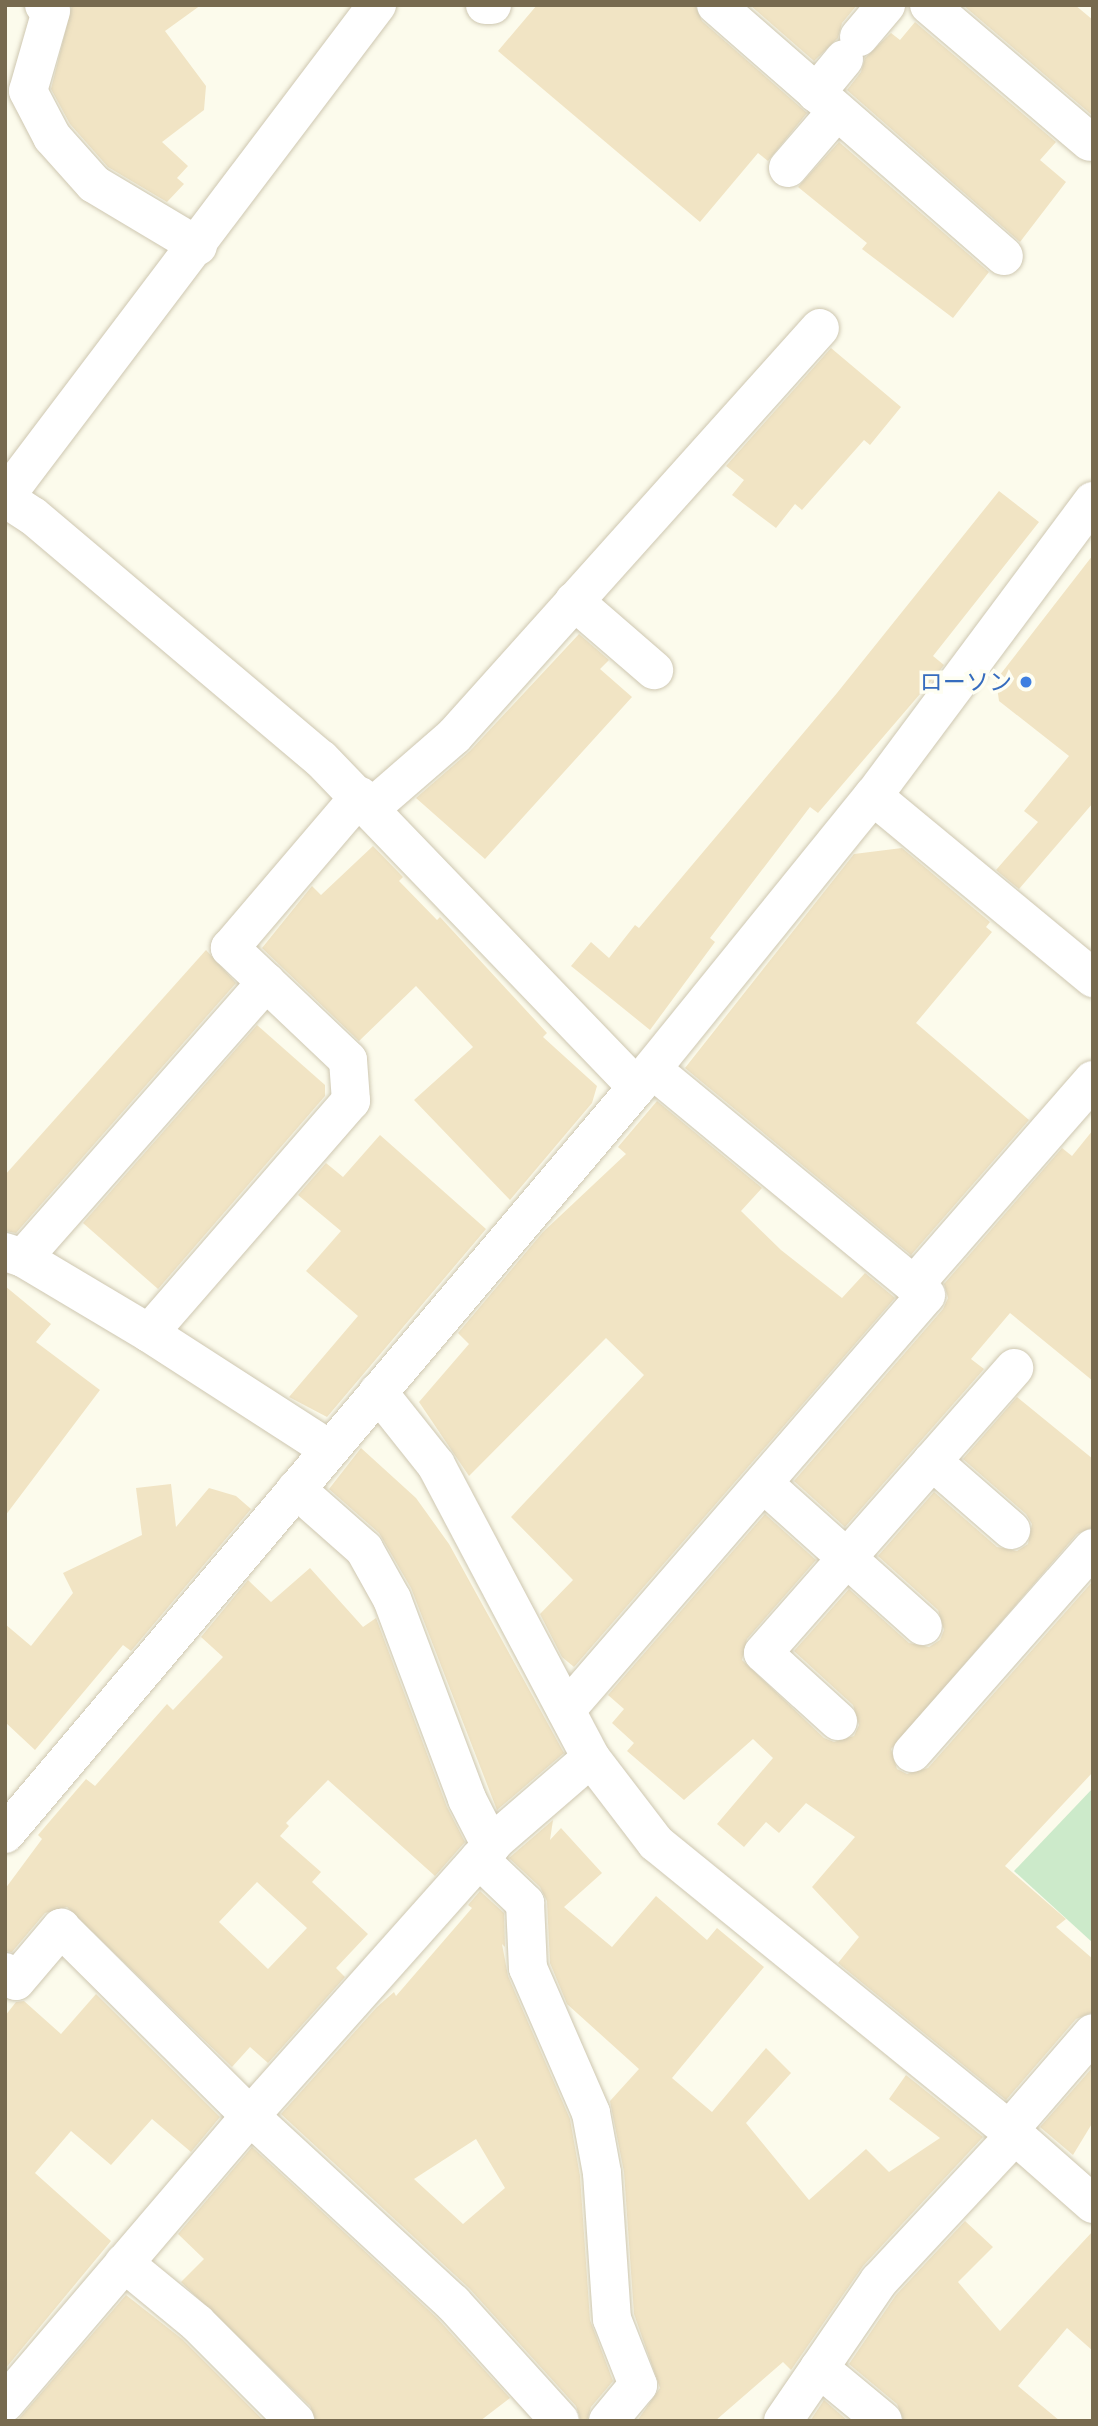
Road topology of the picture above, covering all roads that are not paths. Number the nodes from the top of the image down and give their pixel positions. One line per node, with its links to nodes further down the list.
1 (44, 5): 11 (street)
2 (377, 5): 11 (street)
3 (485, 5): 4 (street)
4 (492, 5)
5 (716, 5): 8 (street)
6 (886, 5): 8 (street)
7 (929, 5): 9 (street)
8 (826, 102): 10 (street); 12 (street)
9 (1090, 142)
10 (788, 168)
11 (198, 246): 14 (street)
12 (1004, 256)
13 (820, 328): 17 (street)
14 (5, 498): 20 (street)
15 (1093, 500): 16 (street)
16 (1079, 543): 19 (street)
17 (574, 601): 18 (street); 20 (street)
18 (654, 670)
19 (873, 796): 21 (street); 23 (street)
20 (366, 802): 22 (street); 23 (street)
21 (1093, 978)
22 (265, 982): 25 (street); 27 (street)
23 (644, 1078): 26 (street); 29 (street)
24 (1093, 1080): 26 (street)
25 (14, 1255): 27 (street)
26 (914, 1285): 32 (street)
27 (149, 1334): 30 (street)
28 (1014, 1368): 31 (street)
29 (378, 1392): 30 (street); 38 (street)
30 (329, 1450): 33 (street)
31 (932, 1461): 34 (street); 36 (street)
32 (764, 1485): 36 (street); 38 (street)
33 (296, 1489): 42 (street); 43 (street)
34 (1011, 1530)
35 (1093, 1548): 40 (street)
36 (846, 1557): 37 (street); 39 (street)
37 (923, 1626)
38 (566, 1710): 41 (street)
39 (838, 1721)
40 (912, 1753)
41 (591, 1758): 43 (street); 47 (street)
42 (5, 1834)
43 (485, 1853): 46 (street); 54 (street)
44 (5, 1972): 46 (street)
45 (1093, 2033): 47 (street)
46 (250, 2116): 49 (street); 53 (street)
47 (1012, 2132): 48 (street); 50 (street)
48 (1093, 2204)
49 (124, 2263): 51 (street); 52 (street)
50 (819, 2368): 55 (street); 56 (street)
51 (5, 2403)
52 (295, 2421)
53 (560, 2421)
54 (608, 2421)
55 (783, 2421)
56 (883, 2421)

